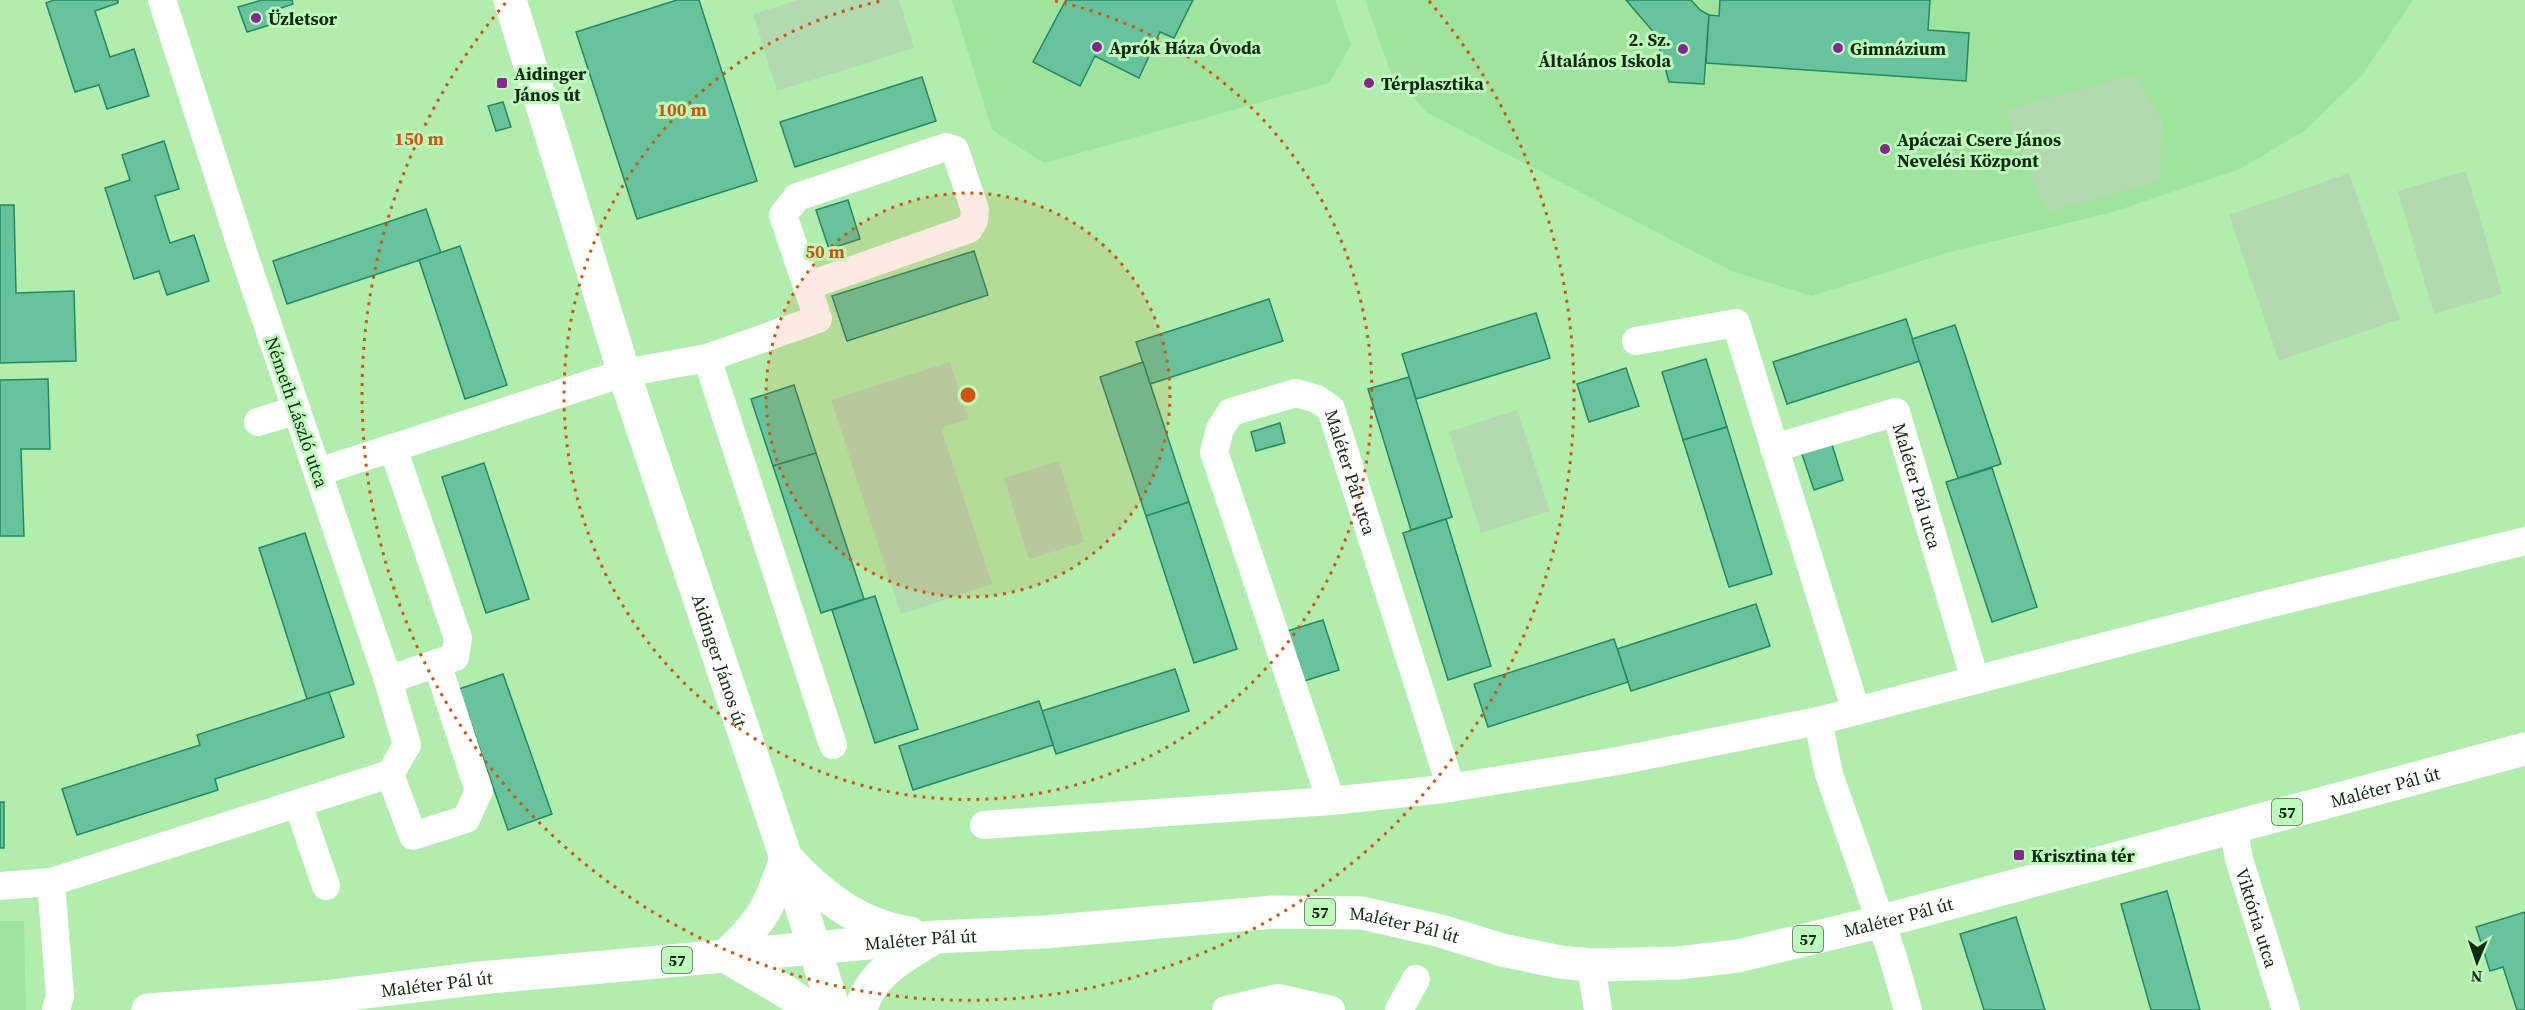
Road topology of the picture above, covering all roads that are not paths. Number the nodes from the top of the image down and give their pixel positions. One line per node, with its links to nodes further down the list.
1 (162, 0): 7 (street, Németh László utca)
2 (510, 0): 6 (main road, Aidinger János út)
3 (807, 286): 3 (street); 5 (street)
4 (1636, 340): 10 (street)
5 (707, 358): 6 (street); 18 (street)
6 (624, 373): 9 (street); 26 (main road, Aidinger János út)
7 (297, 410): 8 (street); 11 (street, Németh László utca)
8 (258, 422)
9 (393, 448): 11 (street); 13 (street)
10 (1774, 448): 15 (street, Maléter Pál utca); 16 (street)
11 (318, 472): 14 (street, Németh László utca)
12 (2525, 541): 15 (street)
13 (437, 663): 14 (street); 20 (street)
14 (388, 680): 20 (street, Németh László utca)
15 (1975, 680): 16 (street)
16 (1856, 711): 17 (street)
17 (1818, 722): 21 (street); 30 (street)
18 (833, 745)
19 (2525, 749): 25 (main road, Maléter Pál út / 57)
20 (390, 774): 23 (street)
21 (1451, 788): 22 (street); 22 (street, Maléter Pál utca)
22 (1331, 801): 24 (street)
23 (298, 804): 27 (street); 29 (street)
24 (984, 825)
25 (2233, 827): 30 (main road, Maléter Pál út / 57); 46 (street, Viktória utca)
26 (786, 858): 31 (main road); 32 (main road, Aidinger János út); 33 (main road)
27 (51, 882): 28 (street); 36 (street)
28 (0, 886)
29 (326, 886)
30 (1879, 922): 34 (main road, Maléter Pál út / 57); 45 (street)
31 (936, 937): 32 (main road, Maléter Pál út / 57); 34 (main road, Maléter Pál út / 57); 40 (main road)
32 (815, 949): 33 (main road, Maléter Pál út / 57); 39 (main road, Aidinger János út)
33 (725, 956): 37 (main road, Maléter Pál út / 57); 38 (main road)
34 (1591, 964): 44 (street)
35 (1416, 979): 43 (street)
36 (56, 1010)
37 (148, 1010)
38 (811, 1010)
39 (834, 1010)
40 (861, 1010)
41 (1226, 1010): 42 (street)
42 (1331, 1010)
43 (1399, 1010)
44 (1598, 1010)
45 (1908, 1010)
46 (2286, 1010)

